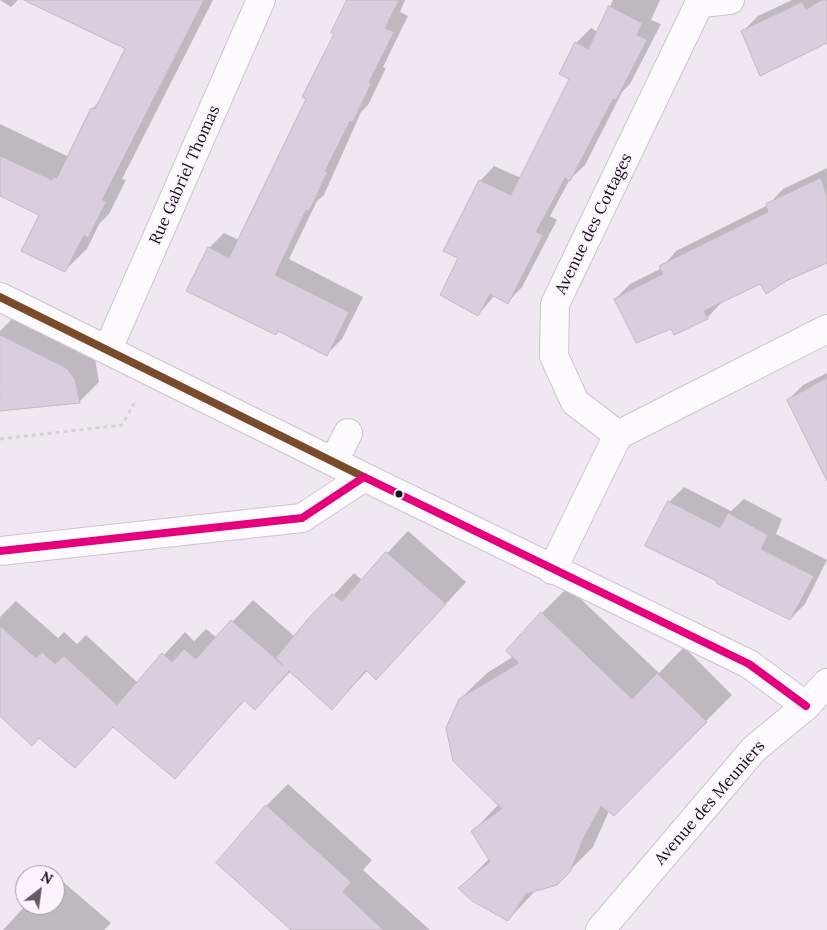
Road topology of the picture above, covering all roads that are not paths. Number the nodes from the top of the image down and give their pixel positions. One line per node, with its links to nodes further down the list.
1 (261, 0): 6 (street, Rue Gabriel Thomas)
2 (730, 0): 3 (street, Avenue des Cottages)
3 (701, 2): 8 (street, Avenue des Cottages)
4 (0, 297): 6 (street)
5 (827, 329): 8 (street)
6 (108, 349): 9 (street)
7 (348, 433): 9 (street)
8 (618, 435): 12 (street)
9 (334, 461): 10 (street)
10 (364, 477): 11 (street); 12 (street)
11 (0, 551)
12 (552, 570): 14 (street)
13 (827, 683): 14 (street, Avenue des Meuniers)
14 (806, 706): 15 (street, Avenue des Meuniers)
15 (600, 930)

